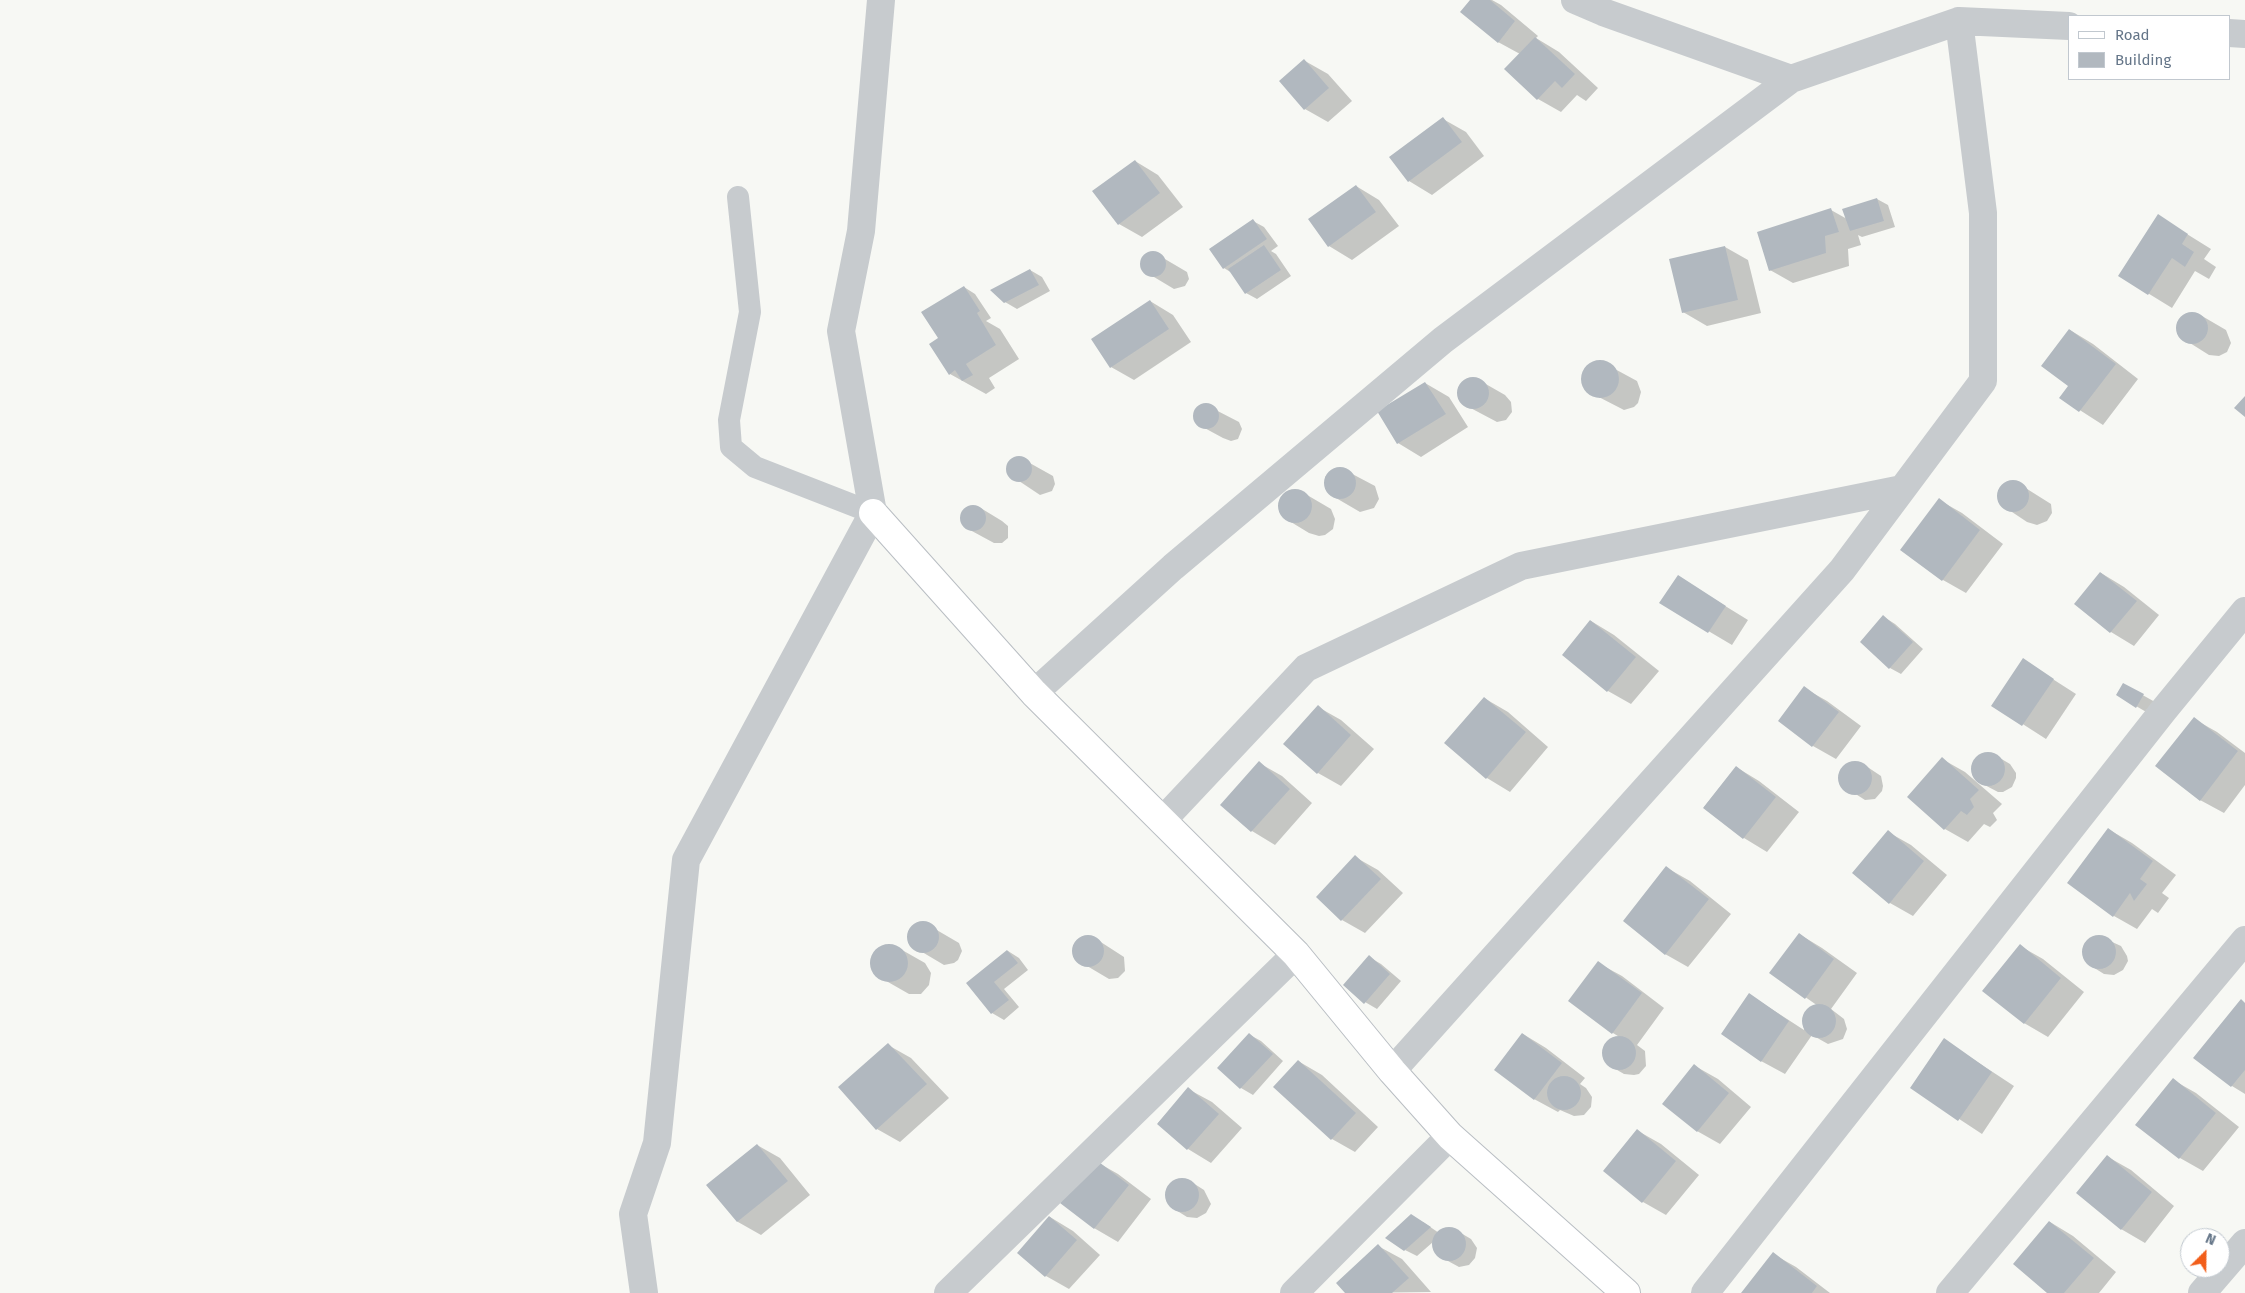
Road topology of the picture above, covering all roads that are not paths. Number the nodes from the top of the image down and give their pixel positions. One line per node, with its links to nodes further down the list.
1 (881, 0): 10 (street)
2 (1576, 0): 7 (street)
3 (1959, 21): 4 (street); 7 (street); 9 (street)
4 (2068, 26)
5 (2230, 33): 6 (street)
6 (2245, 34)
7 (1791, 79): 12 (street)
8 (738, 197): 10 (lane)
9 (1902, 489): 13 (street); 16 (street)
10 (874, 513): 12 (street); 19 (street)
11 (2245, 611): 23 (street)
12 (1034, 693): 13 (street)
13 (1162, 821): 15 (street)
14 (2245, 940): 24 (street)
15 (1296, 954): 16 (street); 20 (street)
16 (1392, 1071): 17 (street)
17 (1450, 1136): 21 (street); 22 (street)
18 (2245, 1243): 25 (street)
19 (644, 1293)
20 (948, 1293)
21 (1294, 1293)
22 (1626, 1293)
23 (1705, 1293)
24 (1950, 1293)
25 (2202, 1293)

